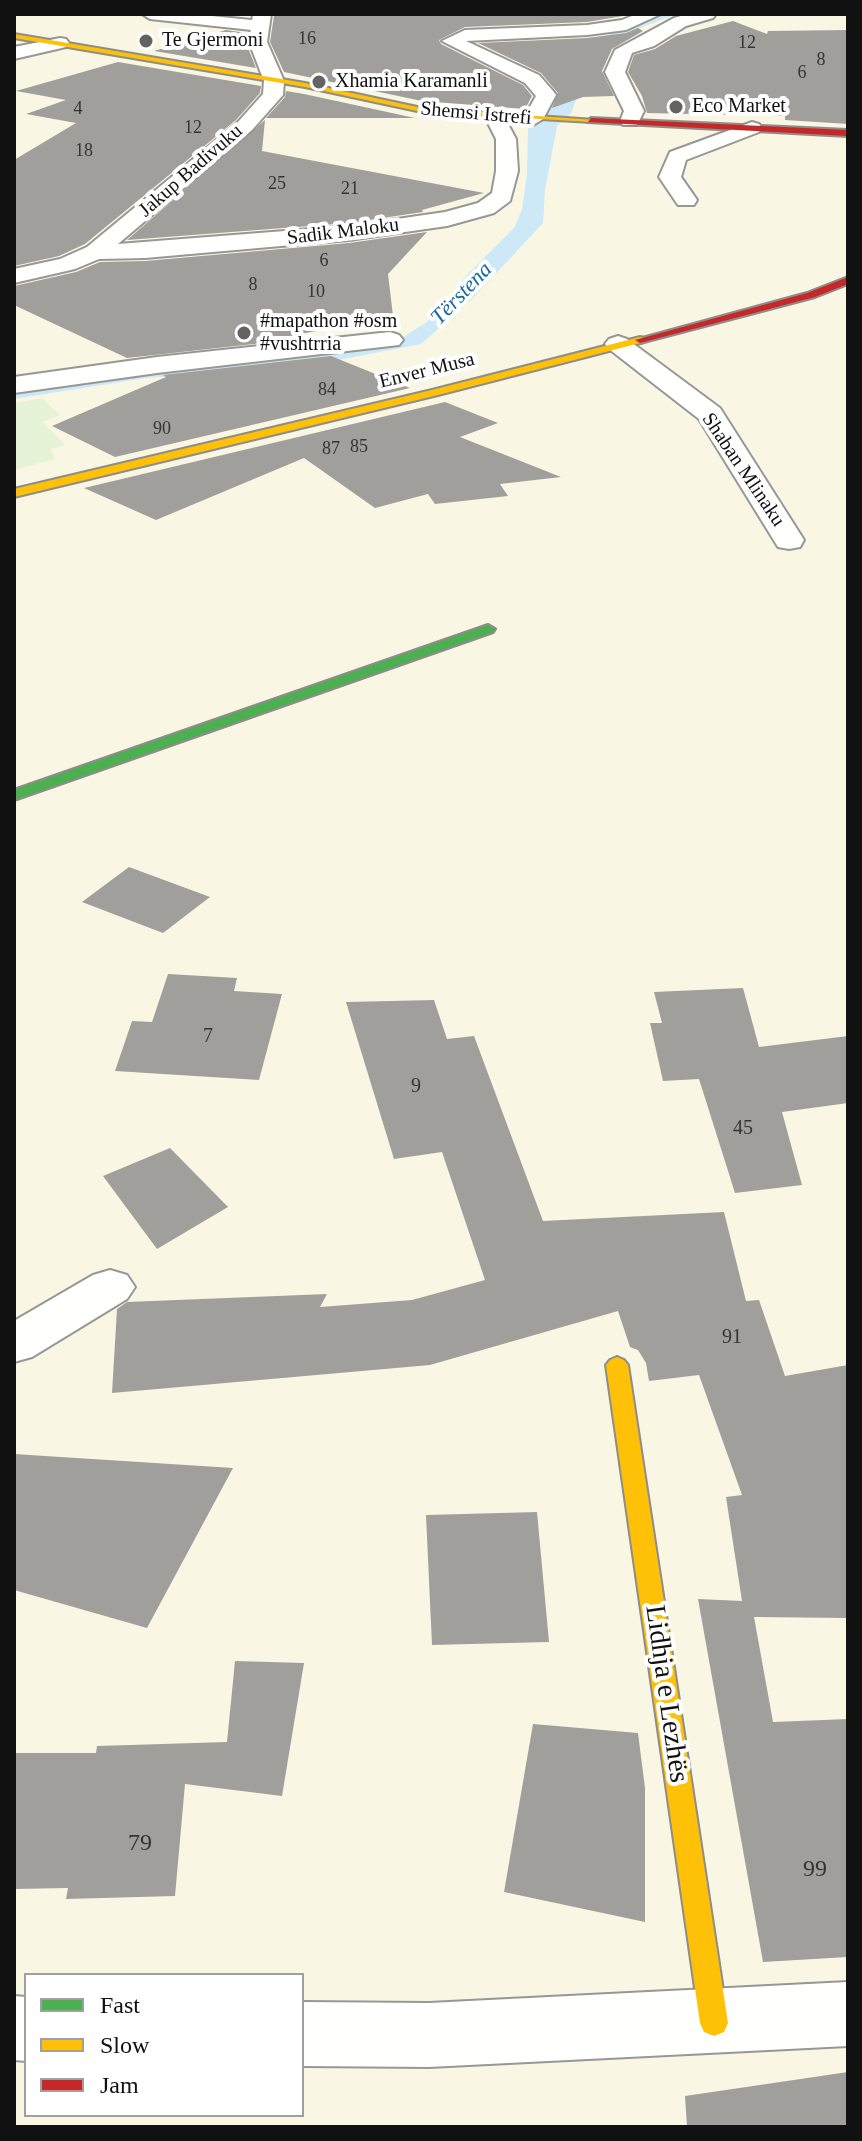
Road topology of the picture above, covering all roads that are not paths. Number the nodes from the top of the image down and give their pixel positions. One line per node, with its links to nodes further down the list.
1 (150, 14): 4 (lane)
2 (652, 14): 10 (street)
3 (707, 14): 11 (street)
4 (262, 20): 8 (street)
5 (14, 36): 6 (street, Shemsi Istrefi)
6 (60, 43): 7 (street); 8 (street, Shemsi Istrefi)
7 (14, 53)
8 (274, 81): 9 (street, Shemsi Istrefi); 15 (street, Jakup Badivuku)
9 (495, 117): 10 (street, Shemsi Istrefi); 15 (street, Sadik Maloku)
10 (533, 119): 11 (street, Shemsi Istrefi)
11 (630, 121): 12 (street, Shemsi Istrefi)
12 (752, 128): 13 (street, Shemsi Istrefi); 14 (street, Shemsi Istrefi)
13 (848, 133)
14 (686, 200)
15 (95, 252): 16 (street)
16 (14, 276)
17 (848, 280): 19 (street, Enver Musa)
18 (390, 340): 20 (street)
19 (618, 344): 21 (street, Enver Musa); 22 (street, Shaban Mlinaku)
20 (14, 385)
21 (14, 493)
22 (789, 540)
23 (488, 629): 24 (street)
24 (14, 795)
25 (110, 1287): 26 (street)
26 (14, 1344)
27 (617, 1365): 29 (street, Lidhja e Lezhës)
28 (848, 2014): 29 (street)
29 (714, 2023): 30 (street)
30 (304, 2034)

